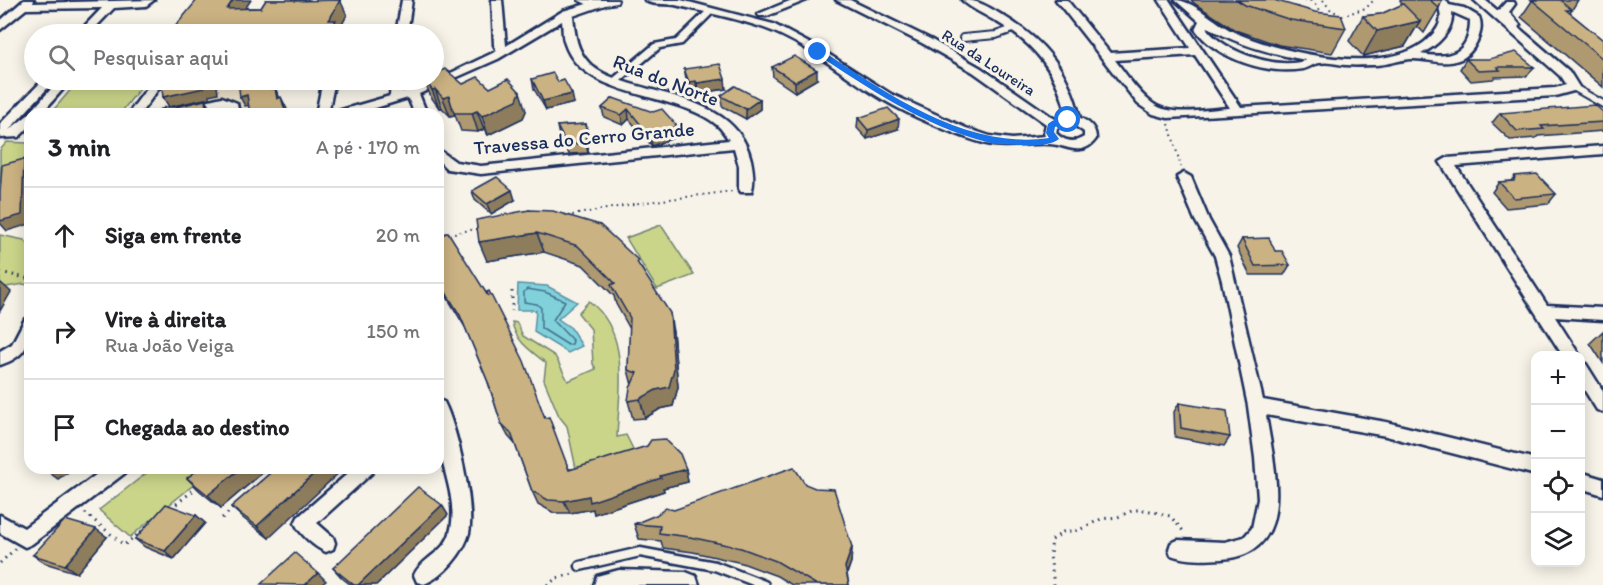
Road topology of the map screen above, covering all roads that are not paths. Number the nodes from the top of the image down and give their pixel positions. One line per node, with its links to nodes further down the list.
1 (149, 0): 19 (street)
2 (407, 0): 26 (street)
3 (498, 0): 29 (street)
4 (570, 0): 30 (street)
5 (584, 0): 16 (street)
6 (622, 0): 16 (street)
7 (650, 0): 8 (street)
8 (670, 0): 21 (street)
9 (801, 0): 23 (street)
10 (841, 0): 60 (street, Rua da Loureira)
11 (967, 0): 28 (street)
12 (1061, 0): 36 (street)
13 (1164, 0): 33 (street)
14 (1180, 0): 24 (street)
15 (1480, 0): 17 (street); 38 (street)
16 (607, 1): 22 (street)
17 (1512, 2): 38 (street)
18 (26, 3): 19 (street); 27 (street)
19 (117, 3): 25 (street)
20 (1442, 4): 35 (street); 35 (street)
21 (712, 10): 40 (street); 63 (street)
22 (567, 13): 30 (street); 30 (street)
23 (763, 14)
24 (1205, 21): 37 (street); 37 (street)
25 (94, 24)
26 (403, 24)
27 (0, 27)
28 (1016, 28): 32 (lane); 59 (street)
29 (500, 31): 31 (street); 34 (street)
30 (556, 34): 31 (street); 40 (street, Rua do Norte)
31 (527, 37): 34 (street)
32 (963, 38)
33 (1199, 51): 36 (street); 58 (street)
34 (503, 52): 39 (street)
35 (1408, 55): 37 (street)
36 (1107, 57): 58 (street)
37 (1317, 59)
38 (1554, 65): 41 (street)
39 (444, 79)
40 (613, 83): 64 (street, Rua do Norte)
41 (1573, 87): 50 (lane); 58 (street)
42 (40, 90): 62 (street)
43 (56, 90): 51 (street)
44 (152, 90): 52 (street)
45 (327, 90): 55 (street)
46 (396, 90): 49 (street)
47 (419, 90): 48 (street)
48 (412, 93): 49 (street); 57 (street)
49 (396, 99): 56 (street)
50 (1603, 104)
51 (39, 108)
52 (138, 108)
53 (191, 108): 54 (street)
54 (233, 108)
55 (323, 108)
56 (364, 108)
57 (418, 108)
58 (1239, 111)
59 (1074, 120): 60 (street); 63 (street)
60 (1053, 123): 63 (street)
61 (24, 124): 62 (street)
62 (0, 133)
63 (1055, 139)
64 (739, 143): 66 (street, Travessa do Cerro Grande); 68 (street, Rua do Norte)
65 (1603, 150): 69 (street)
66 (444, 159)
67 (1184, 177): 76 (street)
68 (746, 189)
69 (1544, 311): 70 (street); 72 (street)
70 (1603, 314)
71 (24, 336): 73 (street)
72 (1569, 351)
73 (0, 359)
74 (1585, 376): 75 (street)
75 (1603, 405)
76 (1256, 406): 78 (street); 85 (street)
77 (444, 449): 87 (street)
78 (1531, 466)
79 (111, 474): 83 (street)
80 (359, 474): 84 (street)
81 (1585, 481): 82 (street)
82 (1603, 487)
83 (0, 523)
84 (326, 543)
85 (1178, 549)
86 (580, 566): 90 (lane)
87 (424, 575)
88 (607, 585): 89 (main road)
89 (686, 585)
90 (764, 585)

